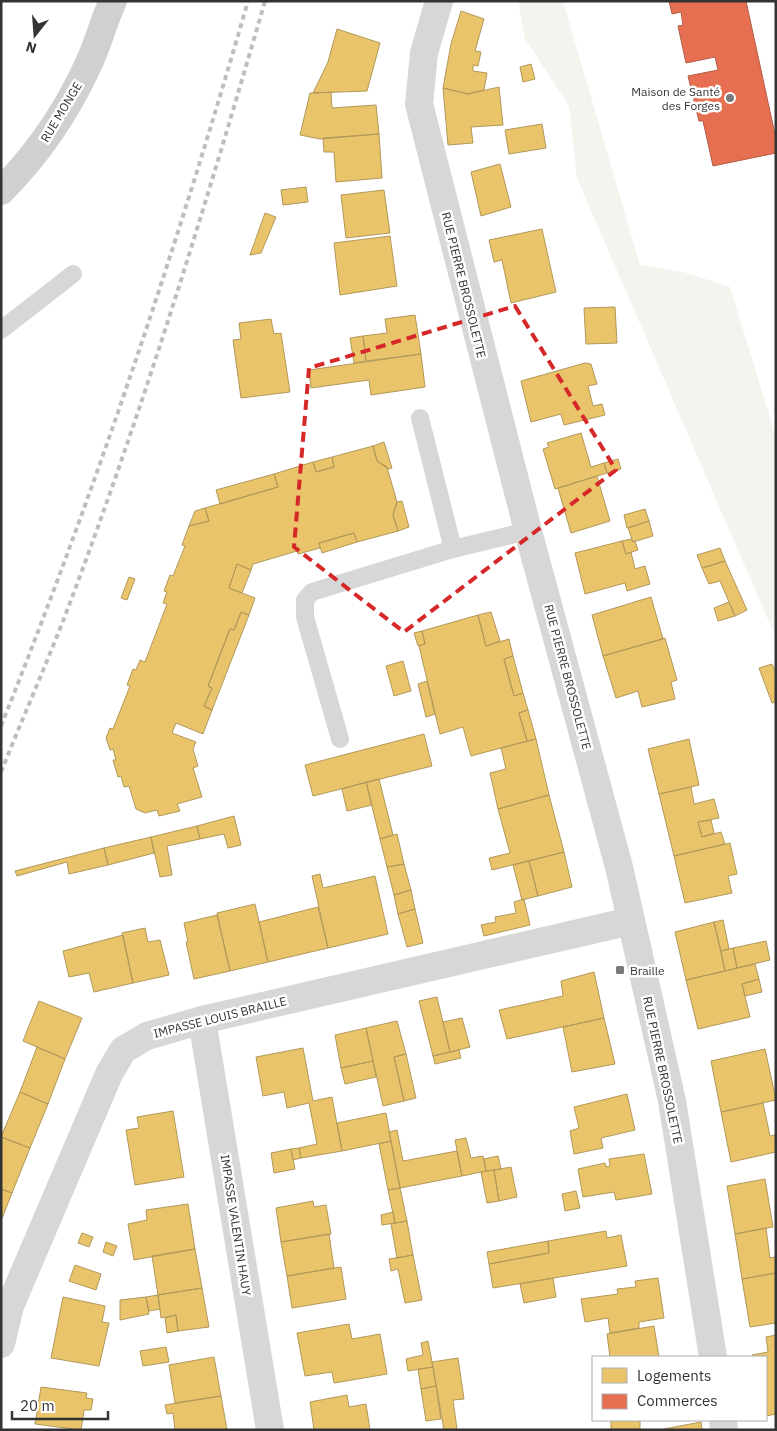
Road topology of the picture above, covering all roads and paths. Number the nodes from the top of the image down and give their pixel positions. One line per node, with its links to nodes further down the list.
1 (439, 1): 7 (street, RUE PIERRE BROSSOLETTE)
2 (106, 8): 3 (street, RUE MONGE)
3 (1, 191)
4 (73, 274): 5 (lane)
5 (1, 330)
6 (420, 418): 8 (lane)
7 (528, 531): 8 (lane); 10 (street, RUE PIERRE BROSSOLETTE)
8 (453, 550): 9 (lane)
9 (340, 739)
10 (631, 921): 11 (street, IMPASSE LOUIS BRAILLE); 13 (street, RUE PIERRE BROSSOLETTE)
11 (202, 1020): 12 (street, IMPASSE LOUIS BRAILLE); 14 (street, IMPASSE VALENTIN HAUY)
12 (1, 1344)
13 (713, 1356)
14 (270, 1430)

